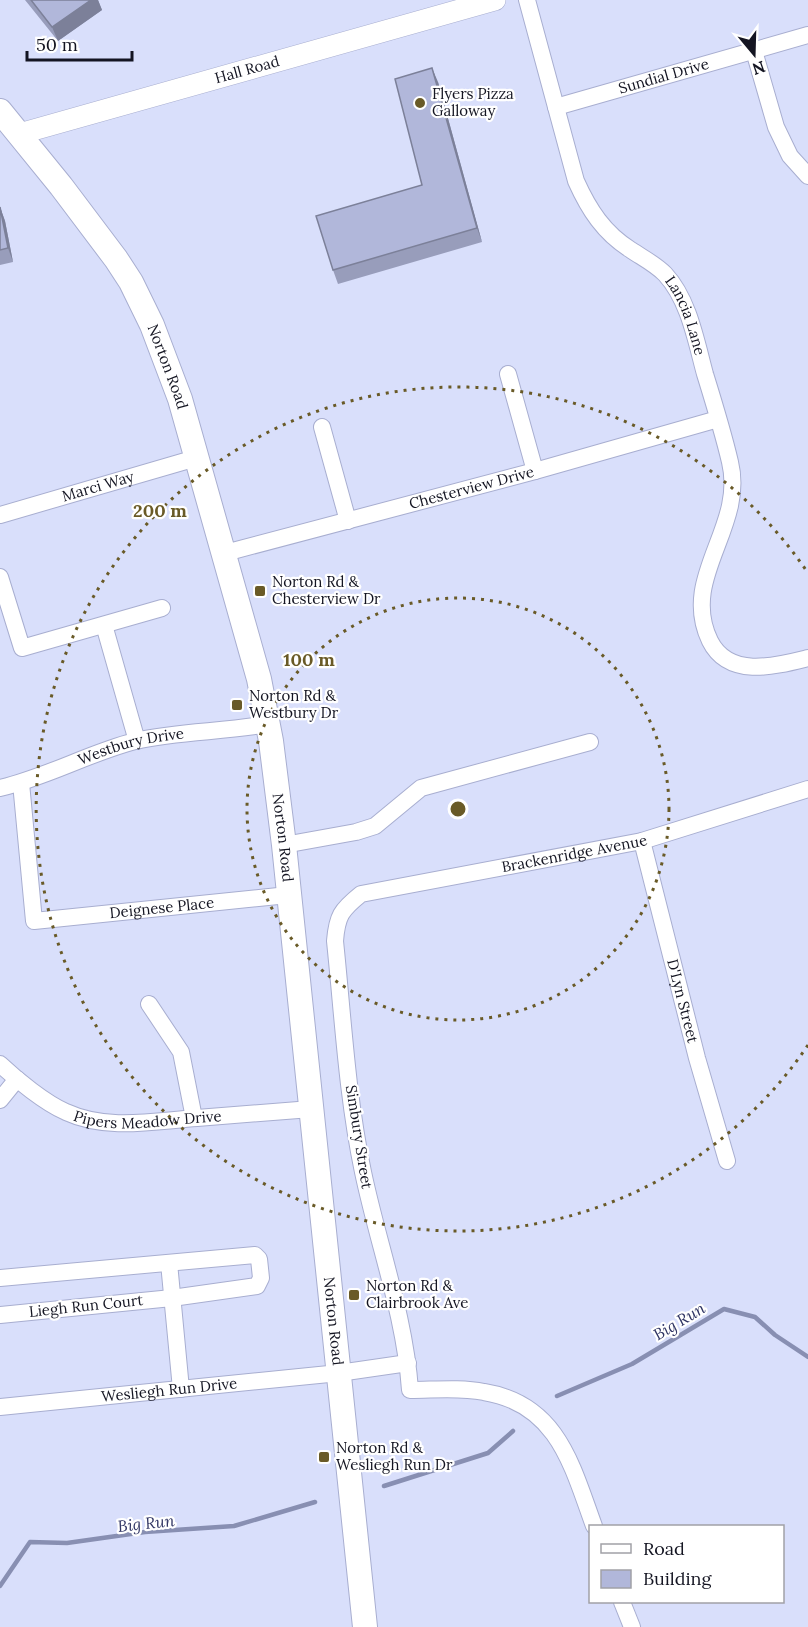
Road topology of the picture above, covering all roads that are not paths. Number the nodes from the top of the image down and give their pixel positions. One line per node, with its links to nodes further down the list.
1 (495, 0): 7 (street, Hall Road)
2 (527, 0): 5 (street, Lancia Lane)
3 (808, 35): 4 (street, Sundial Drive)
4 (754, 51): 5 (street, Sundial Drive); 8 (street)
5 (556, 107): 10 (street, Lancia Lane)
6 (0, 111): 7 (main road, Norton Road)
7 (10, 136): 12 (main road, Norton Road)
8 (808, 176)
9 (508, 374): 13 (street)
10 (718, 419): 13 (street, Chesterview Drive); 20 (street, Lancia Lane)
11 (322, 427): 15 (street)
12 (196, 458): 14 (street, Marci Way); 16 (main road, Norton Road)
13 (535, 471): 15 (street, Chesterview Drive)
14 (0, 515)
15 (348, 521): 16 (street, Chesterview Drive)
16 (225, 553): 21 (main road, Norton Road)
17 (0, 578): 19 (street)
18 (162, 608): 19 (street)
19 (104, 625): 22 (street)
20 (808, 658)
21 (268, 724): 22 (street, Westbury Drive); 28 (main road, Norton Road)
22 (137, 741): 24 (street, Westbury Drive)
23 (590, 742): 28 (street)
24 (21, 783): 25 (street, Westbury Drive); 29 (street, Deignese Place)
25 (0, 788)
26 (808, 789): 27 (street, Brackenridge Avenue)
27 (642, 841): 30 (street, Brackenridge Avenue); 37 (street, D'Lyn Street)
28 (284, 845): 29 (main road, Norton Road)
29 (288, 895): 35 (main road, Norton Road)
30 (343, 909): 42 (street, Simbury Street)
31 (149, 1004): 36 (street)
32 (0, 1064): 33 (street, Pipers Meadow Drive)
33 (17, 1079): 34 (street); 36 (street, Pipers Meadow Drive)
34 (0, 1100)
35 (311, 1109): 36 (street, Pipers Meadow Drive); 43 (main road, Norton Road)
36 (194, 1118)
37 (727, 1161)
38 (169, 1263): 39 (street, Liegh Run Court); 40 (street); 40 (street, Liegh Run Court)
39 (0, 1278)
40 (172, 1298): 41 (street, Liegh Run Court); 44 (street)
41 (0, 1315)
42 (408, 1363): 43 (street, Wesliegh Run Drive); 46 (street, Simbury Street)
43 (339, 1373): 44 (street, Wesliegh Run Drive); 48 (main road, Norton Road)
44 (181, 1389): 45 (street, Wesliegh Run Drive)
45 (0, 1407)
46 (593, 1525)
47 (622, 1603): 49 (street)
48 (365, 1627)
49 (632, 1627)

